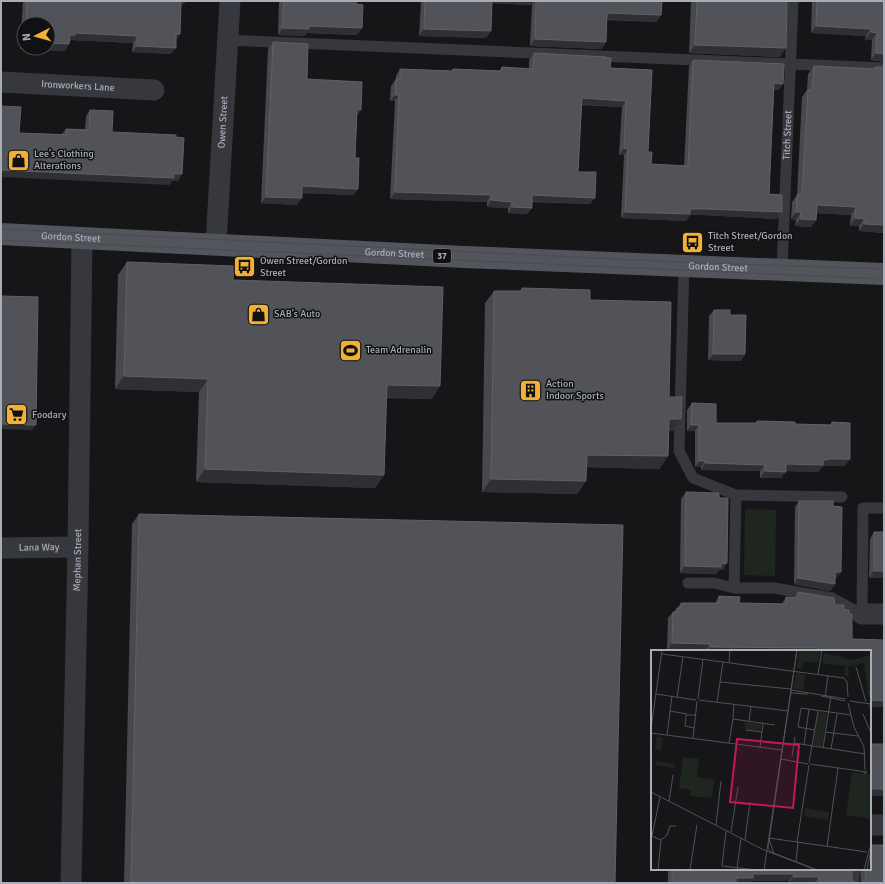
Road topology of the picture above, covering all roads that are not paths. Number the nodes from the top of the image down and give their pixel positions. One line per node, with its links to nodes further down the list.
1 (230, 1): 3 (street, Owen Street)
2 (794, 1): 4 (lane, Titch Street)
3 (227, 40): 4 (lane); 10 (street, Owen Street)
4 (791, 63): 5 (lane); 12 (lane, Titch Street)
5 (884, 68)
6 (1, 82): 7 (street, Ironworkers Lane)
7 (154, 90)
8 (1, 234): 9 (main road, Gordon Street / 37)
9 (82, 238): 10 (main road, Gordon Street / 37); 18 (street, Mephan Street)
10 (216, 244): 11 (main road, Gordon Street / 37)
11 (684, 265): 12 (main road, Gordon Street / 37); 14 (lane)
12 (782, 269): 13 (main road, Gordon Street / 37)
13 (884, 274)
14 (736, 495): 15 (lane); 20 (lane)
15 (842, 497)
16 (884, 508): 21 (lane)
17 (1, 548): 18 (street, Lana Way)
18 (78, 548): 26 (street, Mephan Street)
19 (688, 583): 20 (lane)
20 (734, 588): 21 (lane)
21 (862, 614): 22 (street)
22 (884, 614)
23 (871, 825): 24 (street)
24 (884, 825)
25 (854, 870): 27 (lane)
26 (71, 883)
27 (854, 883)

